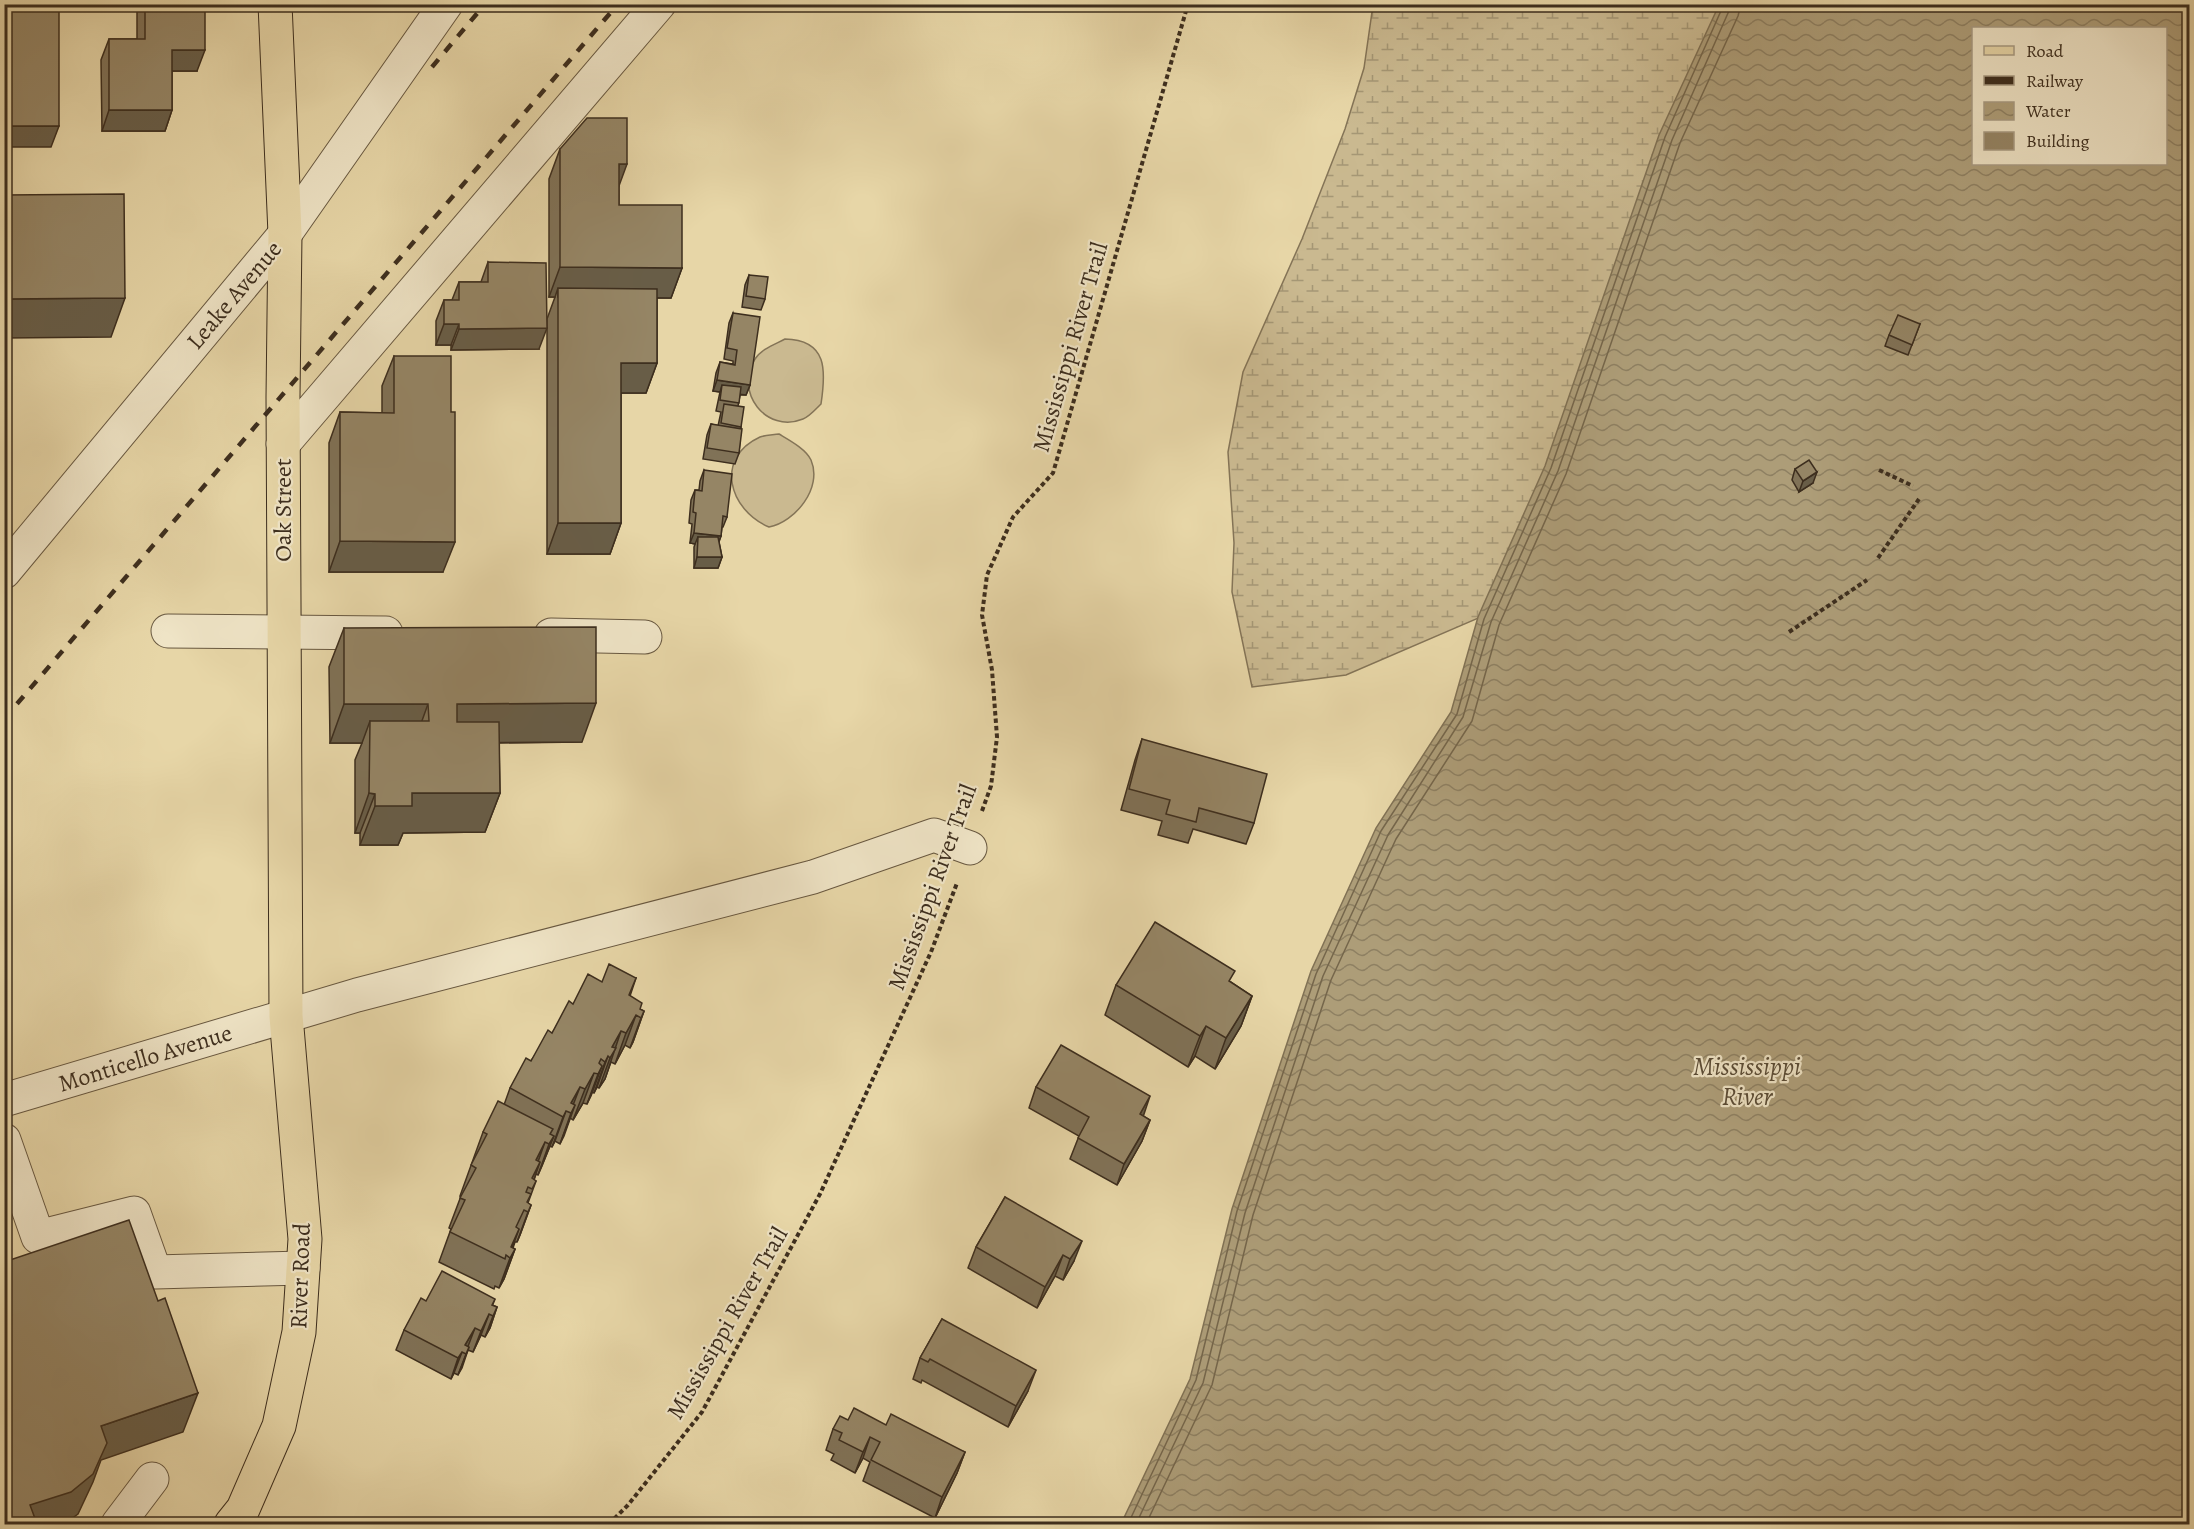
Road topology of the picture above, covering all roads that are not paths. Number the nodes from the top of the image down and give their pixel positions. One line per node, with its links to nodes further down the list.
1 (275, 4): 4 (main road, Oak Street)
2 (446, 4): 4 (street, Leake Avenue)
3 (659, 4): 5 (street)
4 (285, 234): 5 (main road, Oak Street); 6 (street, Leake Avenue)
5 (283, 444): 8 (main road, Oak Street)
6 (4, 572)
7 (168, 631): 8 (street)
8 (284, 631): 9 (street); 13 (main road, Oak Street)
9 (412, 633)
10 (517, 635): 11 (street)
11 (645, 637)
12 (970, 848): 13 (street, Monticello Avenue)
13 (286, 1016): 14 (street, Monticello Avenue); 16 (main road, River Road)
14 (4, 1100)
15 (4, 1140): 16 (street)
16 (303, 1268): 19 (main road, River Road)
17 (152, 1479): 18 (street)
18 (118, 1524)
19 (231, 1524)

